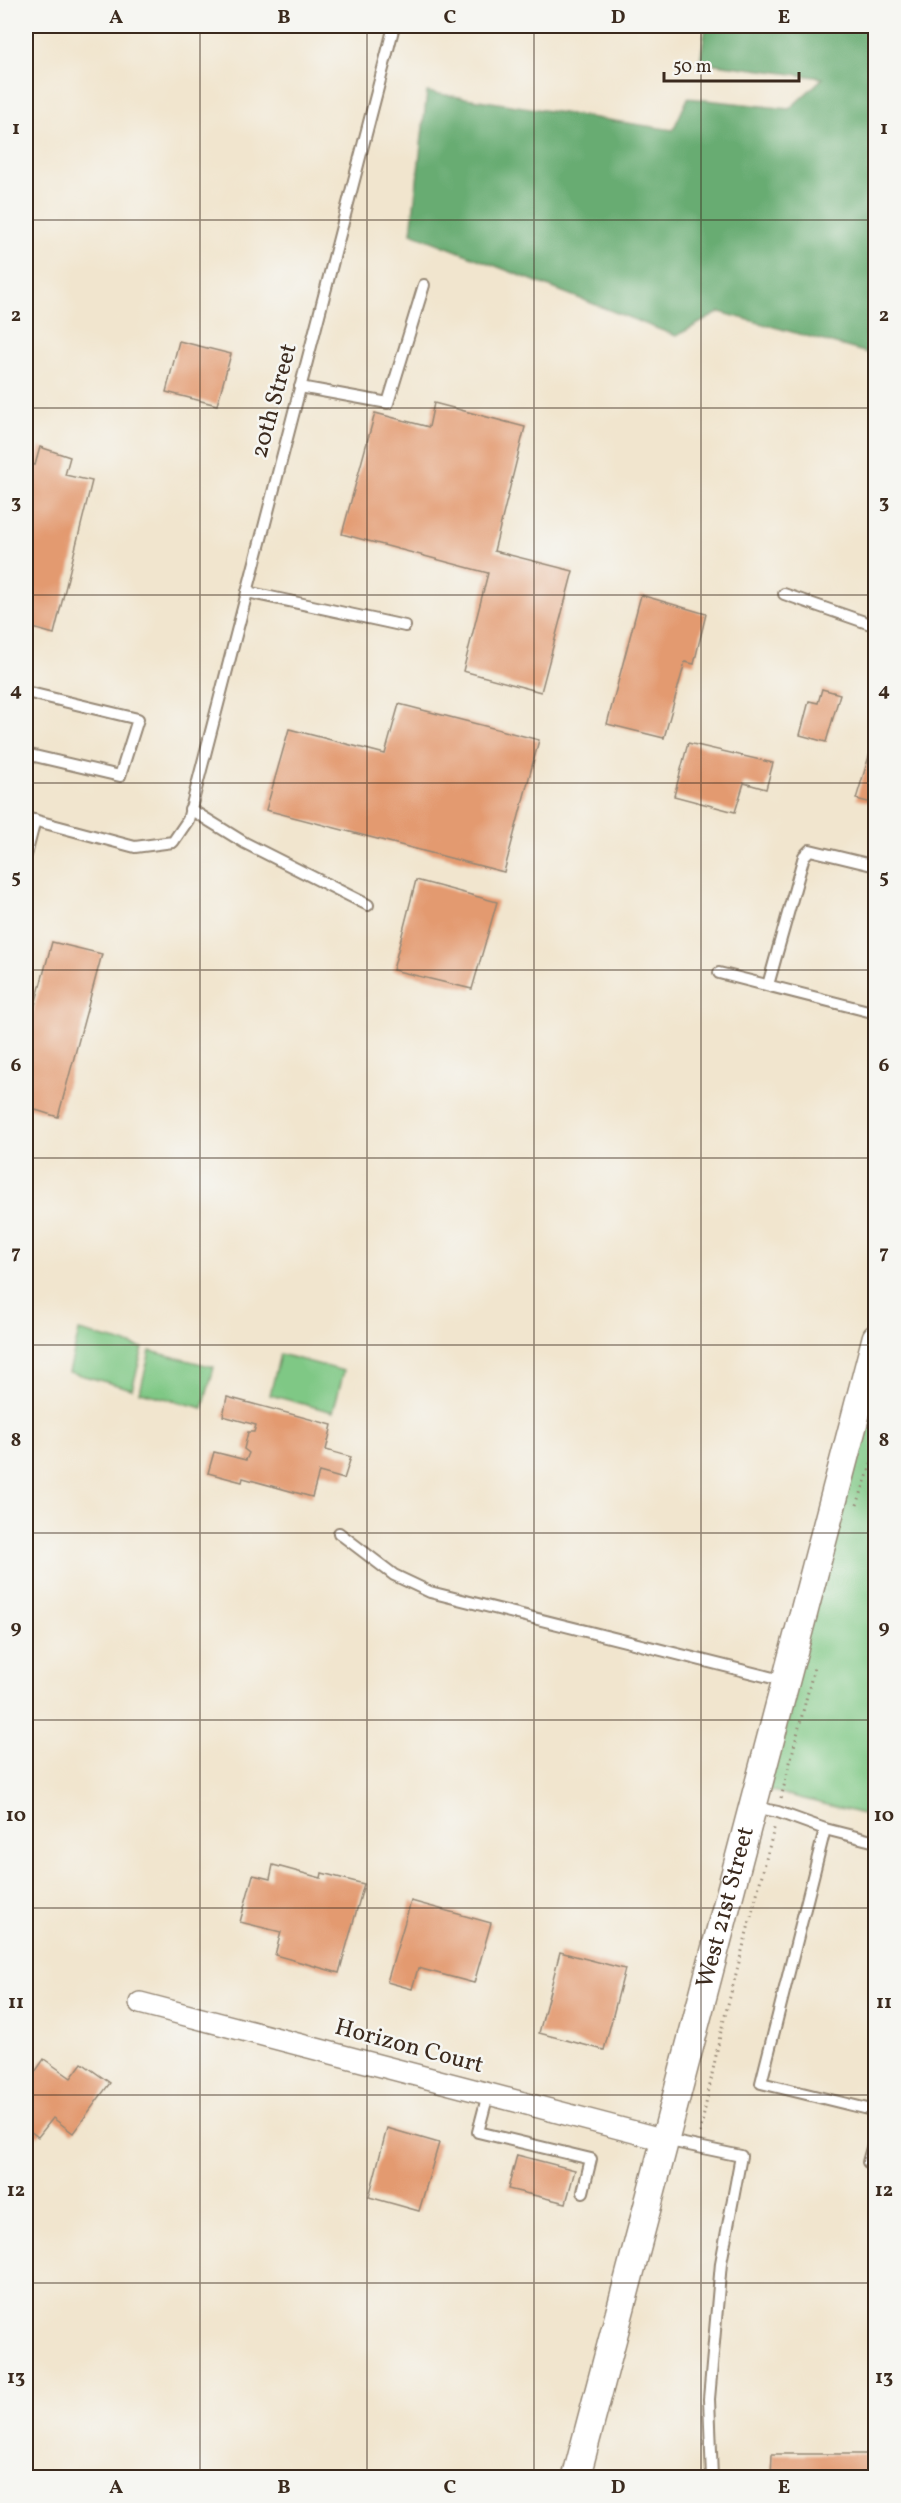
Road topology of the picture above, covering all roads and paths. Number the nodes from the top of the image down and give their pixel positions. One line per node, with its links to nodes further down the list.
1 (394, 26): 3 (lane, 20th Street)
2 (424, 285): 3 (lane)
3 (300, 387): 4 (lane, 20th Street)
4 (247, 592): 6 (lane); 10 (lane, 20th Street)
5 (784, 594): 7 (lane)
6 (405, 626)
7 (876, 626)
8 (26, 692): 9 (lane)
9 (26, 753)
10 (190, 809): 11 (lane, 20th Street); 14 (lane)
11 (30, 819): 12 (lane)
12 (26, 855)
13 (876, 866): 16 (lane)
14 (368, 905)
15 (719, 973): 16 (lane)
16 (768, 985): 17 (lane)
17 (876, 1013)
18 (876, 1338): 20 (street, West 21st Street)
19 (339, 1533): 20 (lane)
20 (786, 1681): 21 (street, West 21st Street)
21 (753, 1806): 22 (lane); 28 (street, West 21st Street)
22 (825, 1829): 23 (lane); 26 (lane)
23 (876, 1842)
24 (140, 2003): 25 (street, Horizon Court)
25 (488, 2094): 28 (street, Horizon Court); 30 (lane)
26 (876, 2111)
27 (876, 2133): 29 (lane)
28 (665, 2140): 31 (street, West 21st Street); 32 (lane)
29 (868, 2163)
30 (583, 2192)
31 (576, 2478)
32 (712, 2478)

